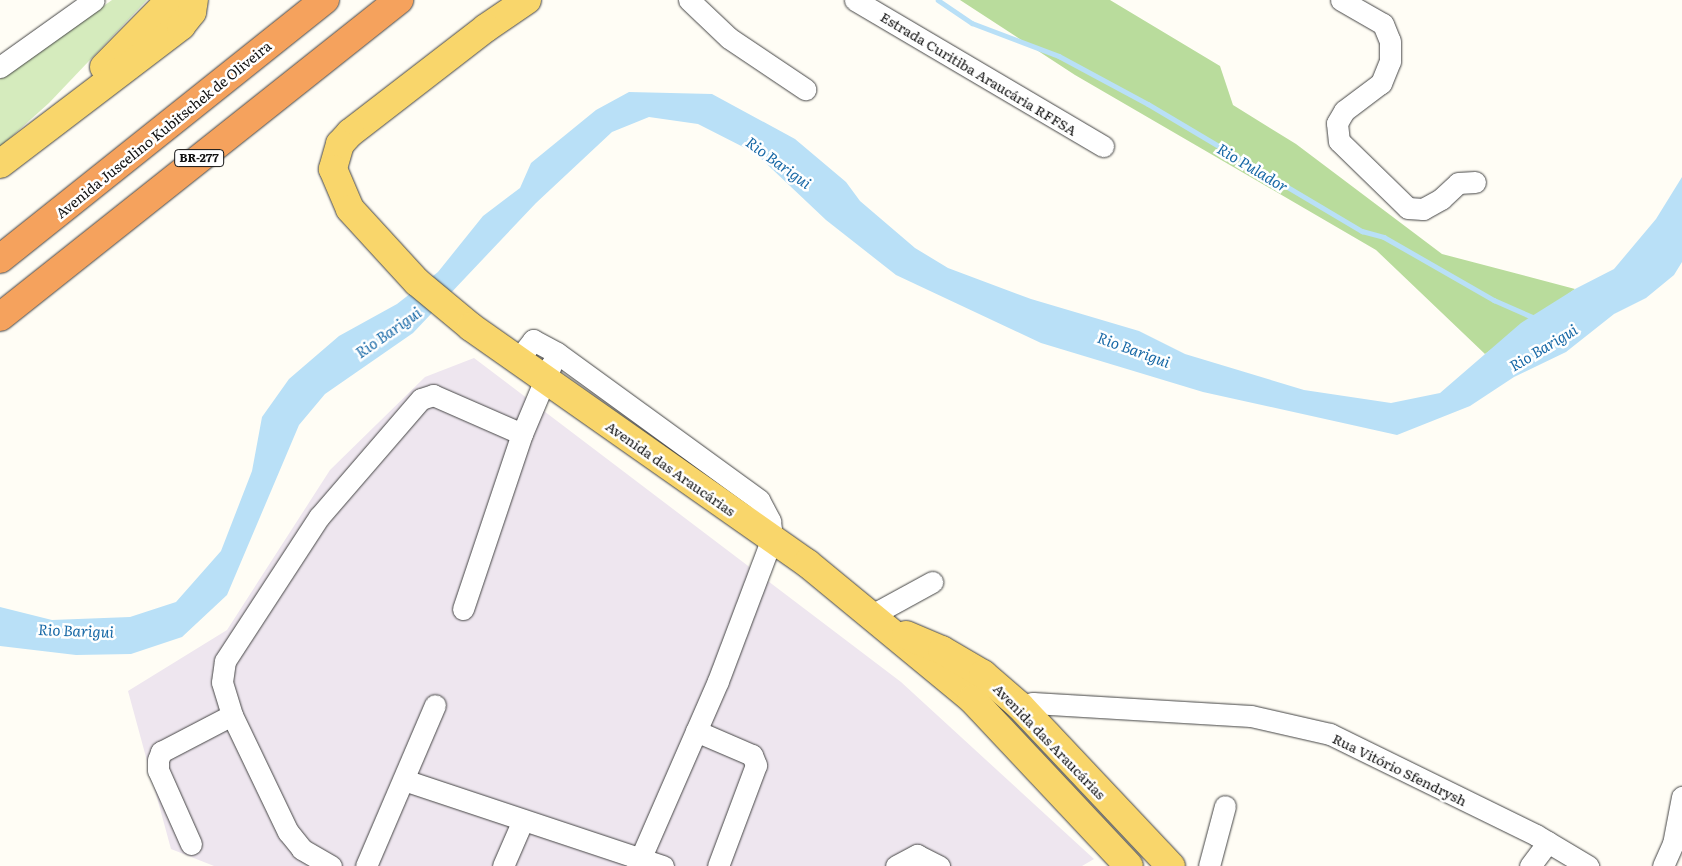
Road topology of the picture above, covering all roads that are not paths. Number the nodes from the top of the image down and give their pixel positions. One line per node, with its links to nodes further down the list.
1 (94, 0): 10 (street)
2 (170, 0): 12 (main road)
3 (194, 0): 12 (main road)
4 (325, 0): 16 (highway, Avenida Juscelino Kubitschek de Oliveira)
5 (398, 0): 17 (highway, BR-277)
6 (527, 0): 19 (main road, Avenida das Araucárias)
7 (689, 0): 11 (street)
8 (855, 0): 13 (street, Estrada Curitiba Araucária RFFSA)
9 (1341, 0): 15 (street)
10 (0, 67)
11 (805, 89)
12 (36, 135): 14 (main road)
13 (1103, 146)
14 (0, 164)
15 (1475, 182)
16 (0, 259)
17 (0, 317)
18 (558, 353): 19 (street); 20 (street); 22 (street)
19 (516, 362): 20 (main road, Avenida das Araucárias)
20 (542, 379): 21 (street); 22 (main road, Avenida das Araucárias)
21 (522, 434): 24 (street); 29 (street)
22 (772, 538): 25 (main road, Avenida das Araucárias); 30 (street)
23 (932, 582): 25 (street)
24 (463, 609)
25 (877, 621): 26 (main road, Avenida das Araucárias); 28 (main road, Avenida das Araucárias)
26 (972, 699): 28 (main road); 45 (main road, Avenida das Araucárias)
27 (435, 705): 31 (street)
28 (1020, 706): 35 (street, Rua Vitório Sfendrysh); 46 (main road, Avenida das Araucárias)
29 (232, 715): 36 (street); 38 (street)
30 (696, 731): 37 (street); 42 (street)
31 (404, 780): 34 (street); 39 (street)
32 (1682, 797): 50 (street)
33 (1225, 806): 47 (street)
34 (523, 820): 37 (street); 40 (street)
35 (1548, 842): 48 (street); 49 (street, Rua Vitório Sfendrysh)
36 (192, 844)
37 (639, 862): 41 (street)
38 (326, 865)
39 (366, 866)
40 (504, 866)
41 (663, 866)
42 (718, 866)
43 (896, 866): 44 (street)
44 (939, 866)
45 (1129, 866)
46 (1171, 866)
47 (1209, 866)
48 (1530, 866)
49 (1588, 866)
50 (1663, 866)

